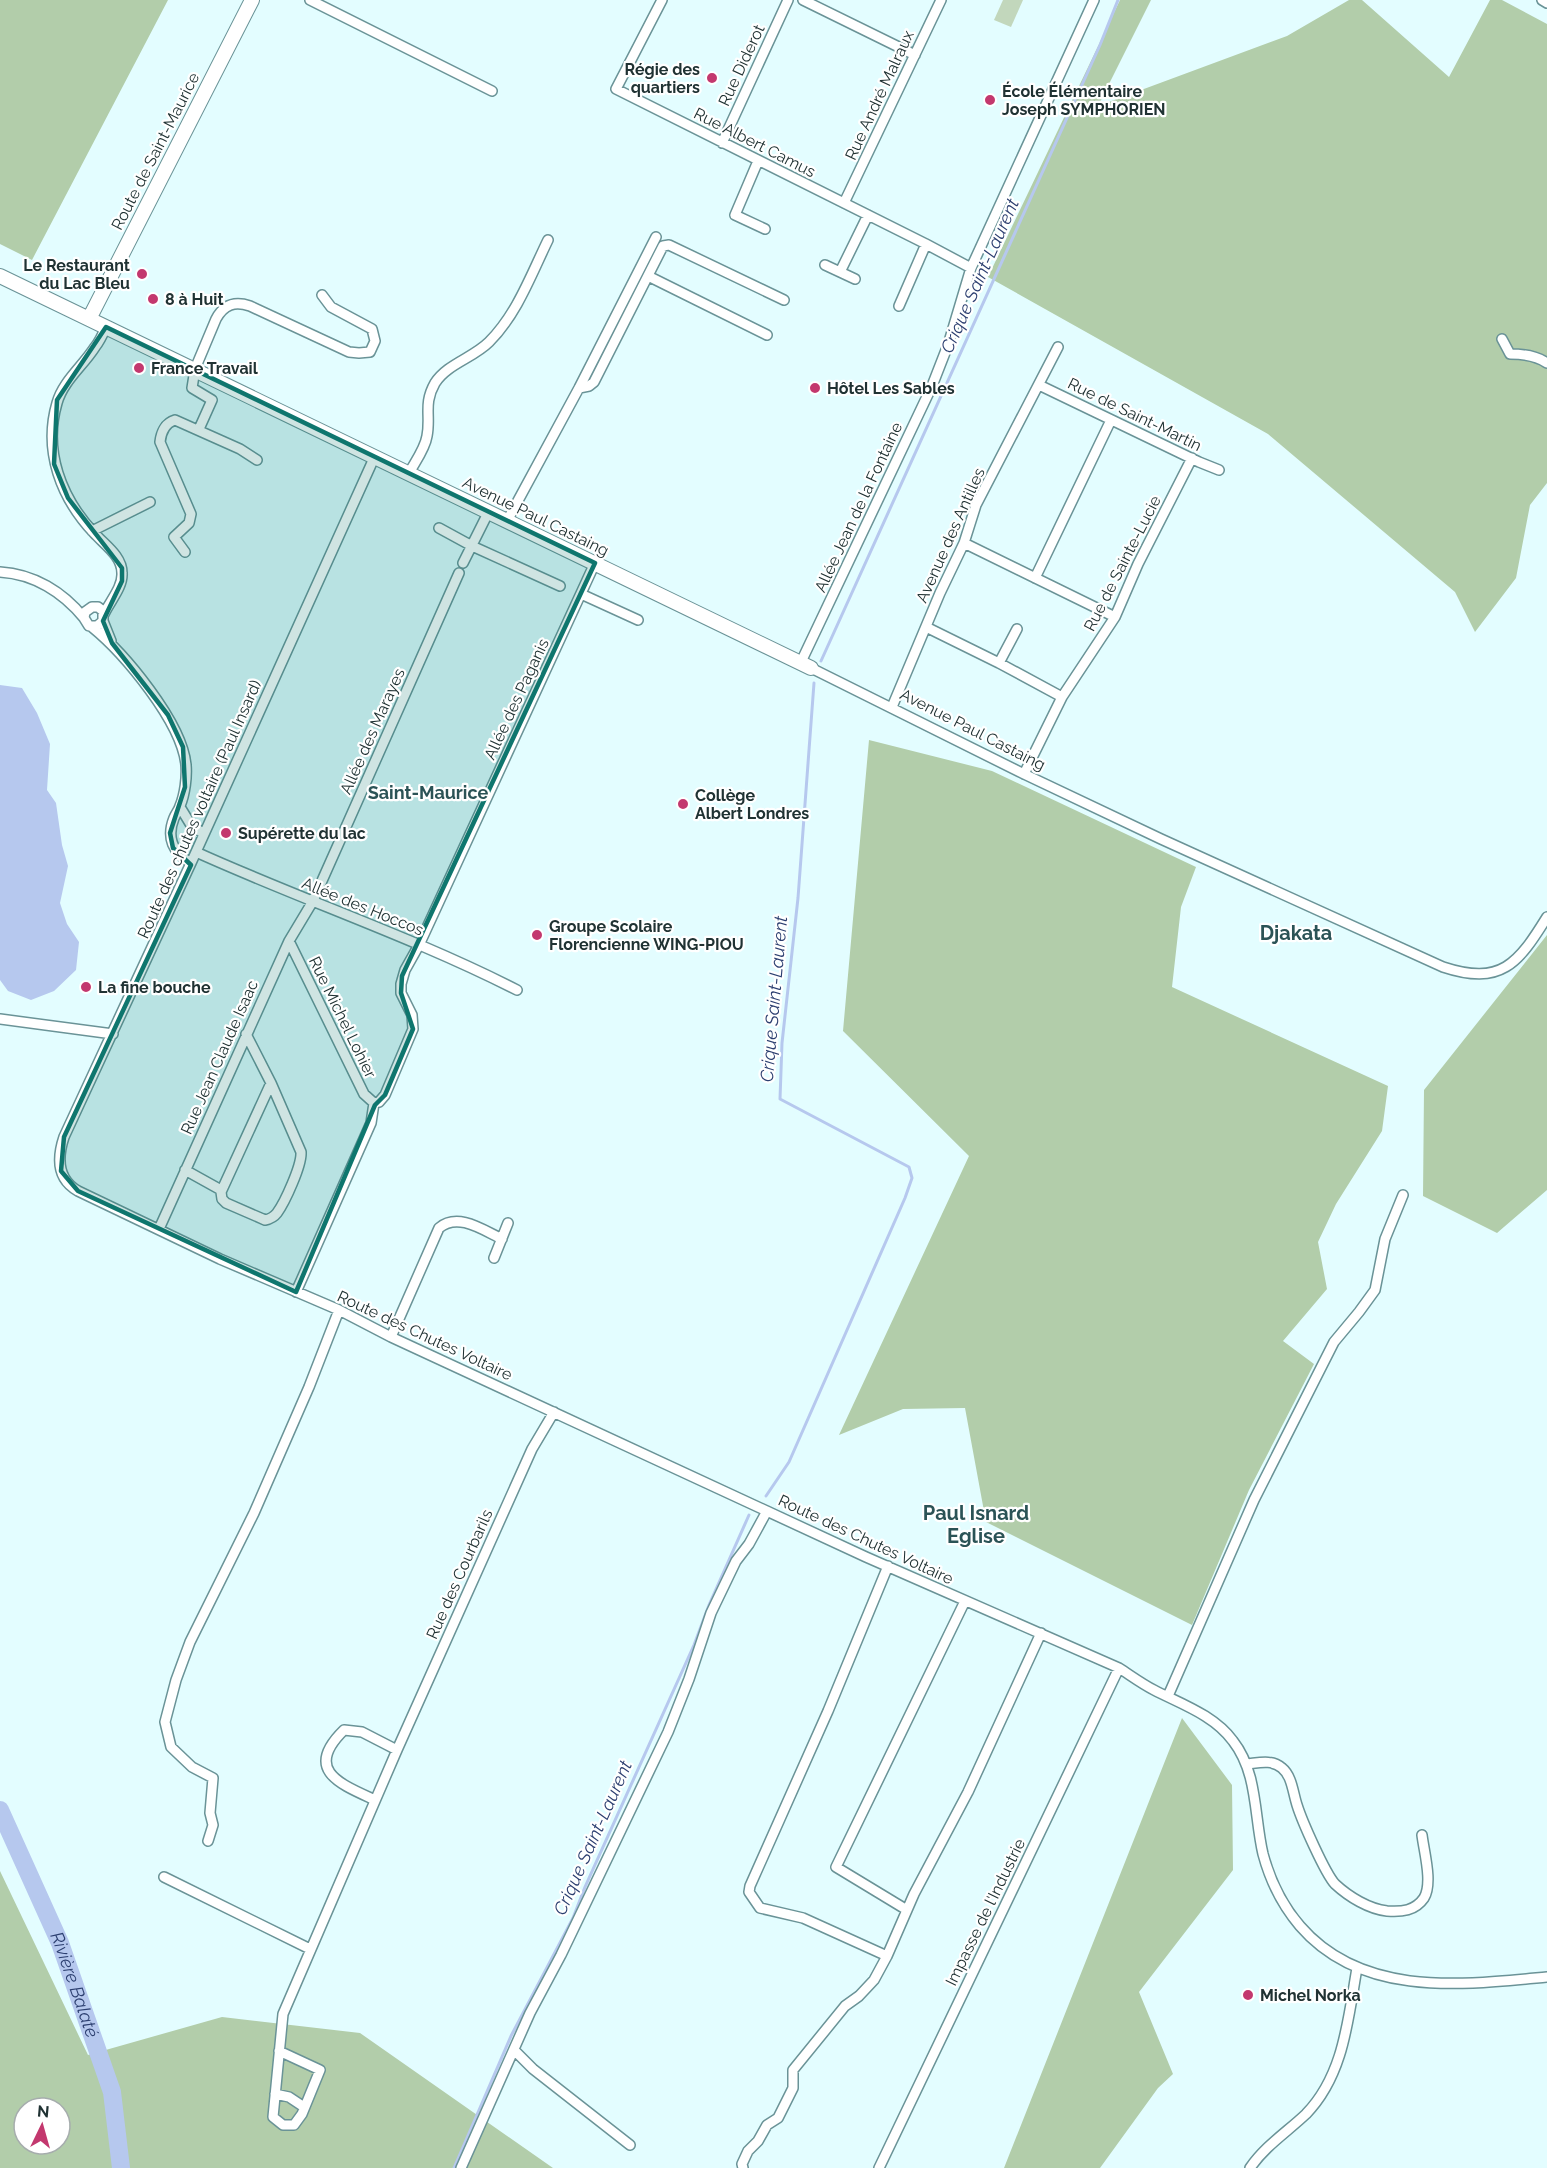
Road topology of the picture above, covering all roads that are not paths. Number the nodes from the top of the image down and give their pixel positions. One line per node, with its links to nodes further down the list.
1 (252, 0): 29 (street, Route de Saint-Maurice)
2 (310, 0): 11 (street)
3 (662, 0): 12 (street, Rue Albert Camus)
4 (788, 0): 12 (street, Rue Diderot)
5 (803, 0): 10 (street)
6 (941, 0): 10 (street, Rue André Malraux)
7 (1094, 0): 21 (street, Allée Jean de la Fontaine)
8 (1542, 0): 9 (street)
9 (1547, 3)
10 (915, 55): 14 (street, Rue André Malraux)
11 (492, 91)
12 (722, 142): 13 (street, Rue Albert Camus)
13 (758, 161): 14 (street, Rue Albert Camus); 16 (street)
14 (844, 203): 15 (street, Rue Albert Camus)
15 (868, 215): 19 (street, Rue Albert Camus); 22 (street)
16 (765, 229)
17 (656, 237): 37 (street)
18 (548, 240): 44 (street)
19 (926, 244): 21 (street, Rue Albert Camus); 28 (street)
20 (825, 265): 22 (street)
21 (970, 268): 72 (street, Allée Jean de la Fontaine)
22 (840, 272): 25 (street)
23 (0, 276): 29 (street, Avenue Paul Castaing)
24 (648, 276): 27 (street); 31 (street); 37 (street)
25 (855, 279)
26 (322, 295): 35 (street)
27 (784, 300)
28 (899, 306)
29 (89, 319): 30 (street, Avenue Paul Castaing)
30 (106, 327): 35 (street, Avenue Paul Castaing); 49 (street)
31 (767, 335)
32 (1502, 339): 34 (street)
33 (1058, 347): 36 (street, Avenue des Antilles)
34 (1547, 363)
35 (195, 369): 39 (street); 40 (street, Avenue Paul Castaing)
36 (1038, 385): 38 (street, Rue de Saint-Martin); 50 (street, Avenue des Antilles)
37 (579, 388): 47 (street)
38 (1111, 420): 41 (street, Rue de Saint-Martin); 57 (street)
39 (199, 429): 42 (street); 52 (street)
40 (375, 456): 44 (street, Avenue Paul Castaing); 77 (street, Route des chutes voltaire (Paul Insard))
41 (1192, 458): 43 (street, Rue de Saint-Martin); 63 (street, Rue de Sainte-Lucie)
42 (256, 460)
43 (1219, 470)
44 (409, 473): 46 (street, Avenue Paul Castaing)
45 (150, 502): 49 (street)
46 (489, 511): 47 (street, Avenue Paul Castaing); 51 (street)
47 (507, 521): 54 (street, Avenue Paul Castaing)
48 (439, 528): 51 (street)
49 (92, 531): 60 (street)
50 (964, 543): 57 (street); 68 (street, Avenue des Antilles)
51 (472, 546): 53 (street); 58 (street)
52 (185, 552)
53 (464, 563)
54 (595, 563): 59 (street, Allée des Paganis); 72 (street, Avenue Paul Castaing)
55 (0, 572): 61 (street)
56 (459, 573): 80 (street, Allée des Marayes)
57 (1035, 578): 63 (street)
58 (560, 586)
59 (581, 594): 66 (street); 83 (street, Allée des Paganis)
60 (111, 598): 62 (street); 65 (street)
61 (72, 603): 62 (street); 64 (street)
62 (93, 607): 64 (street); 65 (street)
63 (1115, 617): 73 (street, Rue de Sainte-Lucie)
64 (84, 618): 67 (street)
65 (104, 618): 67 (street); 70 (street)
66 (638, 620)
67 (92, 627): 70 (street)
68 (926, 627): 71 (street); 74 (street, Avenue des Antilles)
69 (1017, 629): 71 (street)
70 (112, 643): 76 (street)
71 (999, 663): 73 (street)
72 (806, 665): 74 (street, Avenue Paul Castaing)
73 (1062, 697): 75 (street, Rue de Sainte-Lucie)
74 (892, 707): 75 (street, Avenue Paul Castaing)
75 (1024, 774): 81 (street, Avenue Paul Castaing)
76 (180, 807): 77 (street); 79 (street)
77 (204, 834): 78 (street, Route des chutes voltaire (Paul Insard))
78 (196, 852): 79 (street, Route des chutes voltaire (Paul Insard)); 80 (street, Allée des Hoccos)
79 (191, 863): 86 (street, Route des chutes voltaire (Paul Insard))
80 (313, 901): 82 (street, Rue Jean Claude Isaac); 83 (street, Allée des Hoccos)
81 (1547, 918)
82 (290, 940): 87 (street, Rue Jean Claude Isaac); 89 (street, Rue Michel Lohier)
83 (419, 945): 84 (street, Allée des Hoccos); 89 (street, Allée des Paganis)
84 (517, 990)
85 (0, 1019): 86 (street)
86 (113, 1034): 91 (street, Route des chutes voltaire (Paul Insard))
87 (246, 1034): 88 (street); 90 (street, Rue Jean Claude Isaac)
88 (272, 1083): 92 (street); 92 (street)
89 (374, 1103): 98 (street)
90 (185, 1170): 92 (street); 95 (street, Rue Jean Claude Isaac)
91 (62, 1175): 95 (street, Route des Chutes Voltaire)
92 (221, 1190)
93 (1403, 1195): 107 (street)
94 (508, 1223): 96 (street)
95 (159, 1229): 98 (street, Route des Chutes Voltaire)
96 (502, 1239): 97 (street); 100 (street)
97 (494, 1258)
98 (296, 1292): 99 (street, Route des Chutes Voltaire)
99 (339, 1310): 100 (street, Route des Chutes Voltaire); 112 (street)
100 (391, 1337): 101 (street, Route des Chutes Voltaire)
101 (554, 1412): 102 (street, Route des Chutes Voltaire); 108 (street, Rue des Courbarils)
102 (767, 1511): 103 (street, Route des Chutes Voltaire); 120 (street)
103 (888, 1566): 104 (street, Route des Chutes Voltaire); 116 (street)
104 (965, 1601): 105 (street, Route des Chutes Voltaire); 114 (street)
105 (1041, 1633): 106 (street, Route des Chutes Voltaire); 114 (street)
106 (1119, 1668): 107 (street, Route des Chutes Voltaire); 126 (street, Impasse de l'Industrie)
107 (1168, 1696): 109 (street, Route des Chutes Voltaire)
108 (397, 1750): 110 (street, Rue des Courbarils); 110 (street)
109 (1247, 1764): 111 (street); 117 (street, Route des Chutes Voltaire)
110 (375, 1800): 115 (street, Rue des Courbarils)
111 (1422, 1835)
112 (208, 1840)
113 (164, 1877): 115 (street)
114 (907, 1910): 116 (street)
115 (310, 1949): 119 (street, Rue des Courbarils)
116 (887, 1956): 125 (street)
117 (1357, 1968): 118 (street, Route des Chutes Voltaire); 127 (street)
118 (1547, 1977)
119 (279, 2051): 121 (street, Rue des Courbarils); 122 (street, Rue des Courbarils)
120 (515, 2051): 123 (street); 124 (street)
121 (275, 2094): 122 (street); 122 (street, Rue des Courbarils)
122 (304, 2107)
123 (630, 2145)
124 (461, 2168)
125 (743, 2168)
126 (879, 2168)
127 (1250, 2168)

